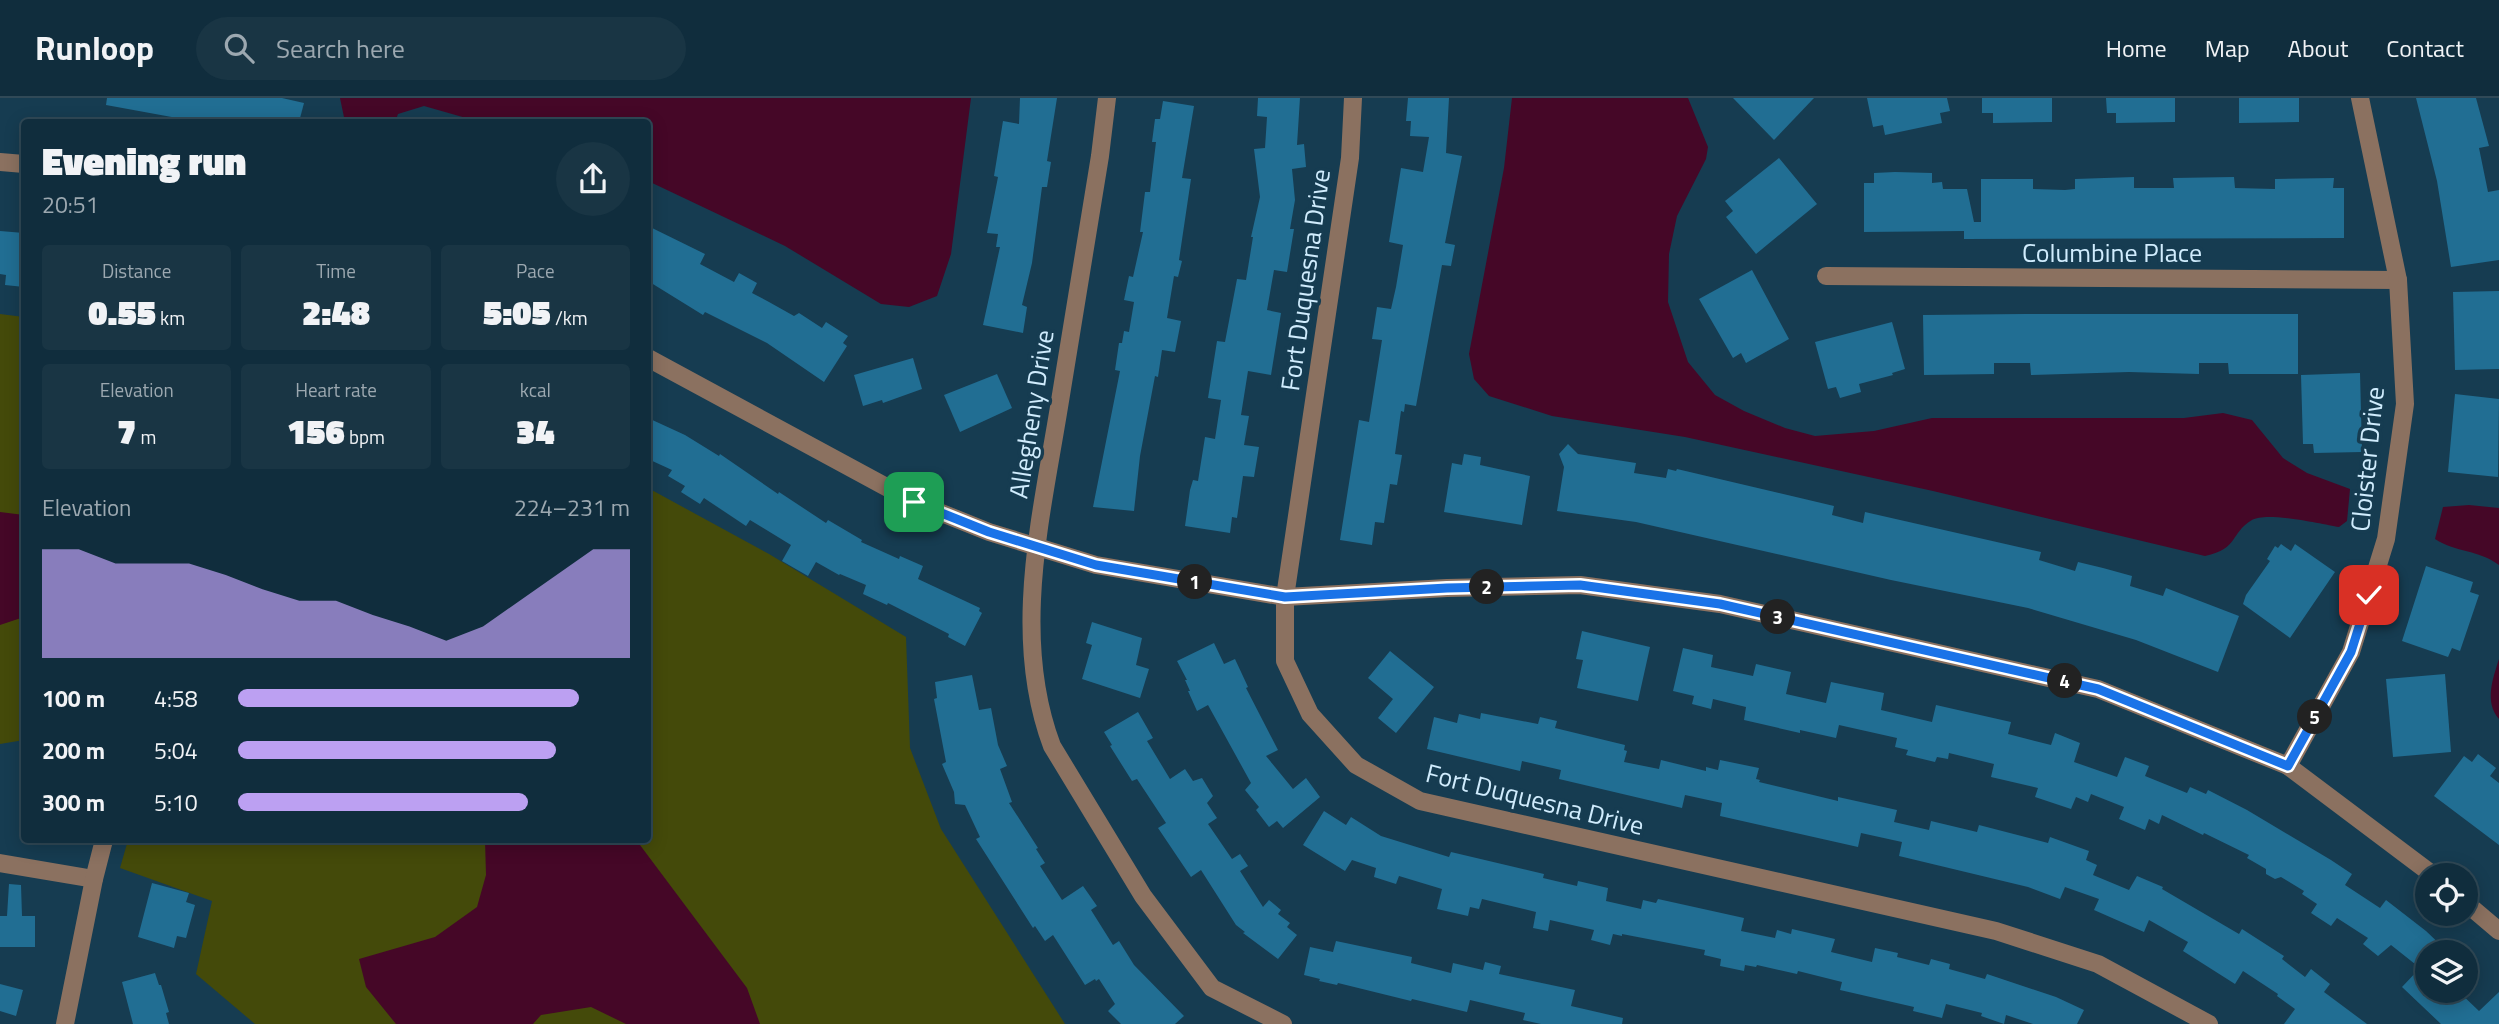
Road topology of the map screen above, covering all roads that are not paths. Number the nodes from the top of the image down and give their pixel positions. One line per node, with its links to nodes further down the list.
1 (1107, 98): 9 (street, Allegheny Drive)
2 (1353, 98): 10 (street, Fort Duquesna Drive)
3 (2360, 98): 7 (street, Cloister Drive)
4 (0, 162): 5 (street)
5 (21, 164)
6 (1826, 276): 7 (street, Columbine Place)
7 (2398, 280): 11 (street, Cloister Drive)
8 (651, 360): 9 (street)
9 (1036, 548): 10 (street); 19 (street, Allegheny Drive)
10 (1285, 597): 11 (street); 20 (street, Fort Duquesna Drive)
11 (2288, 766): 14 (street)
12 (103, 843): 15 (street)
13 (0, 863): 15 (street)
14 (2417, 863)
15 (94, 880): 18 (street)
16 (2478, 913): 17 (street)
17 (2499, 931)
18 (65, 1024)
19 (1283, 1024)
20 (2209, 1024)

